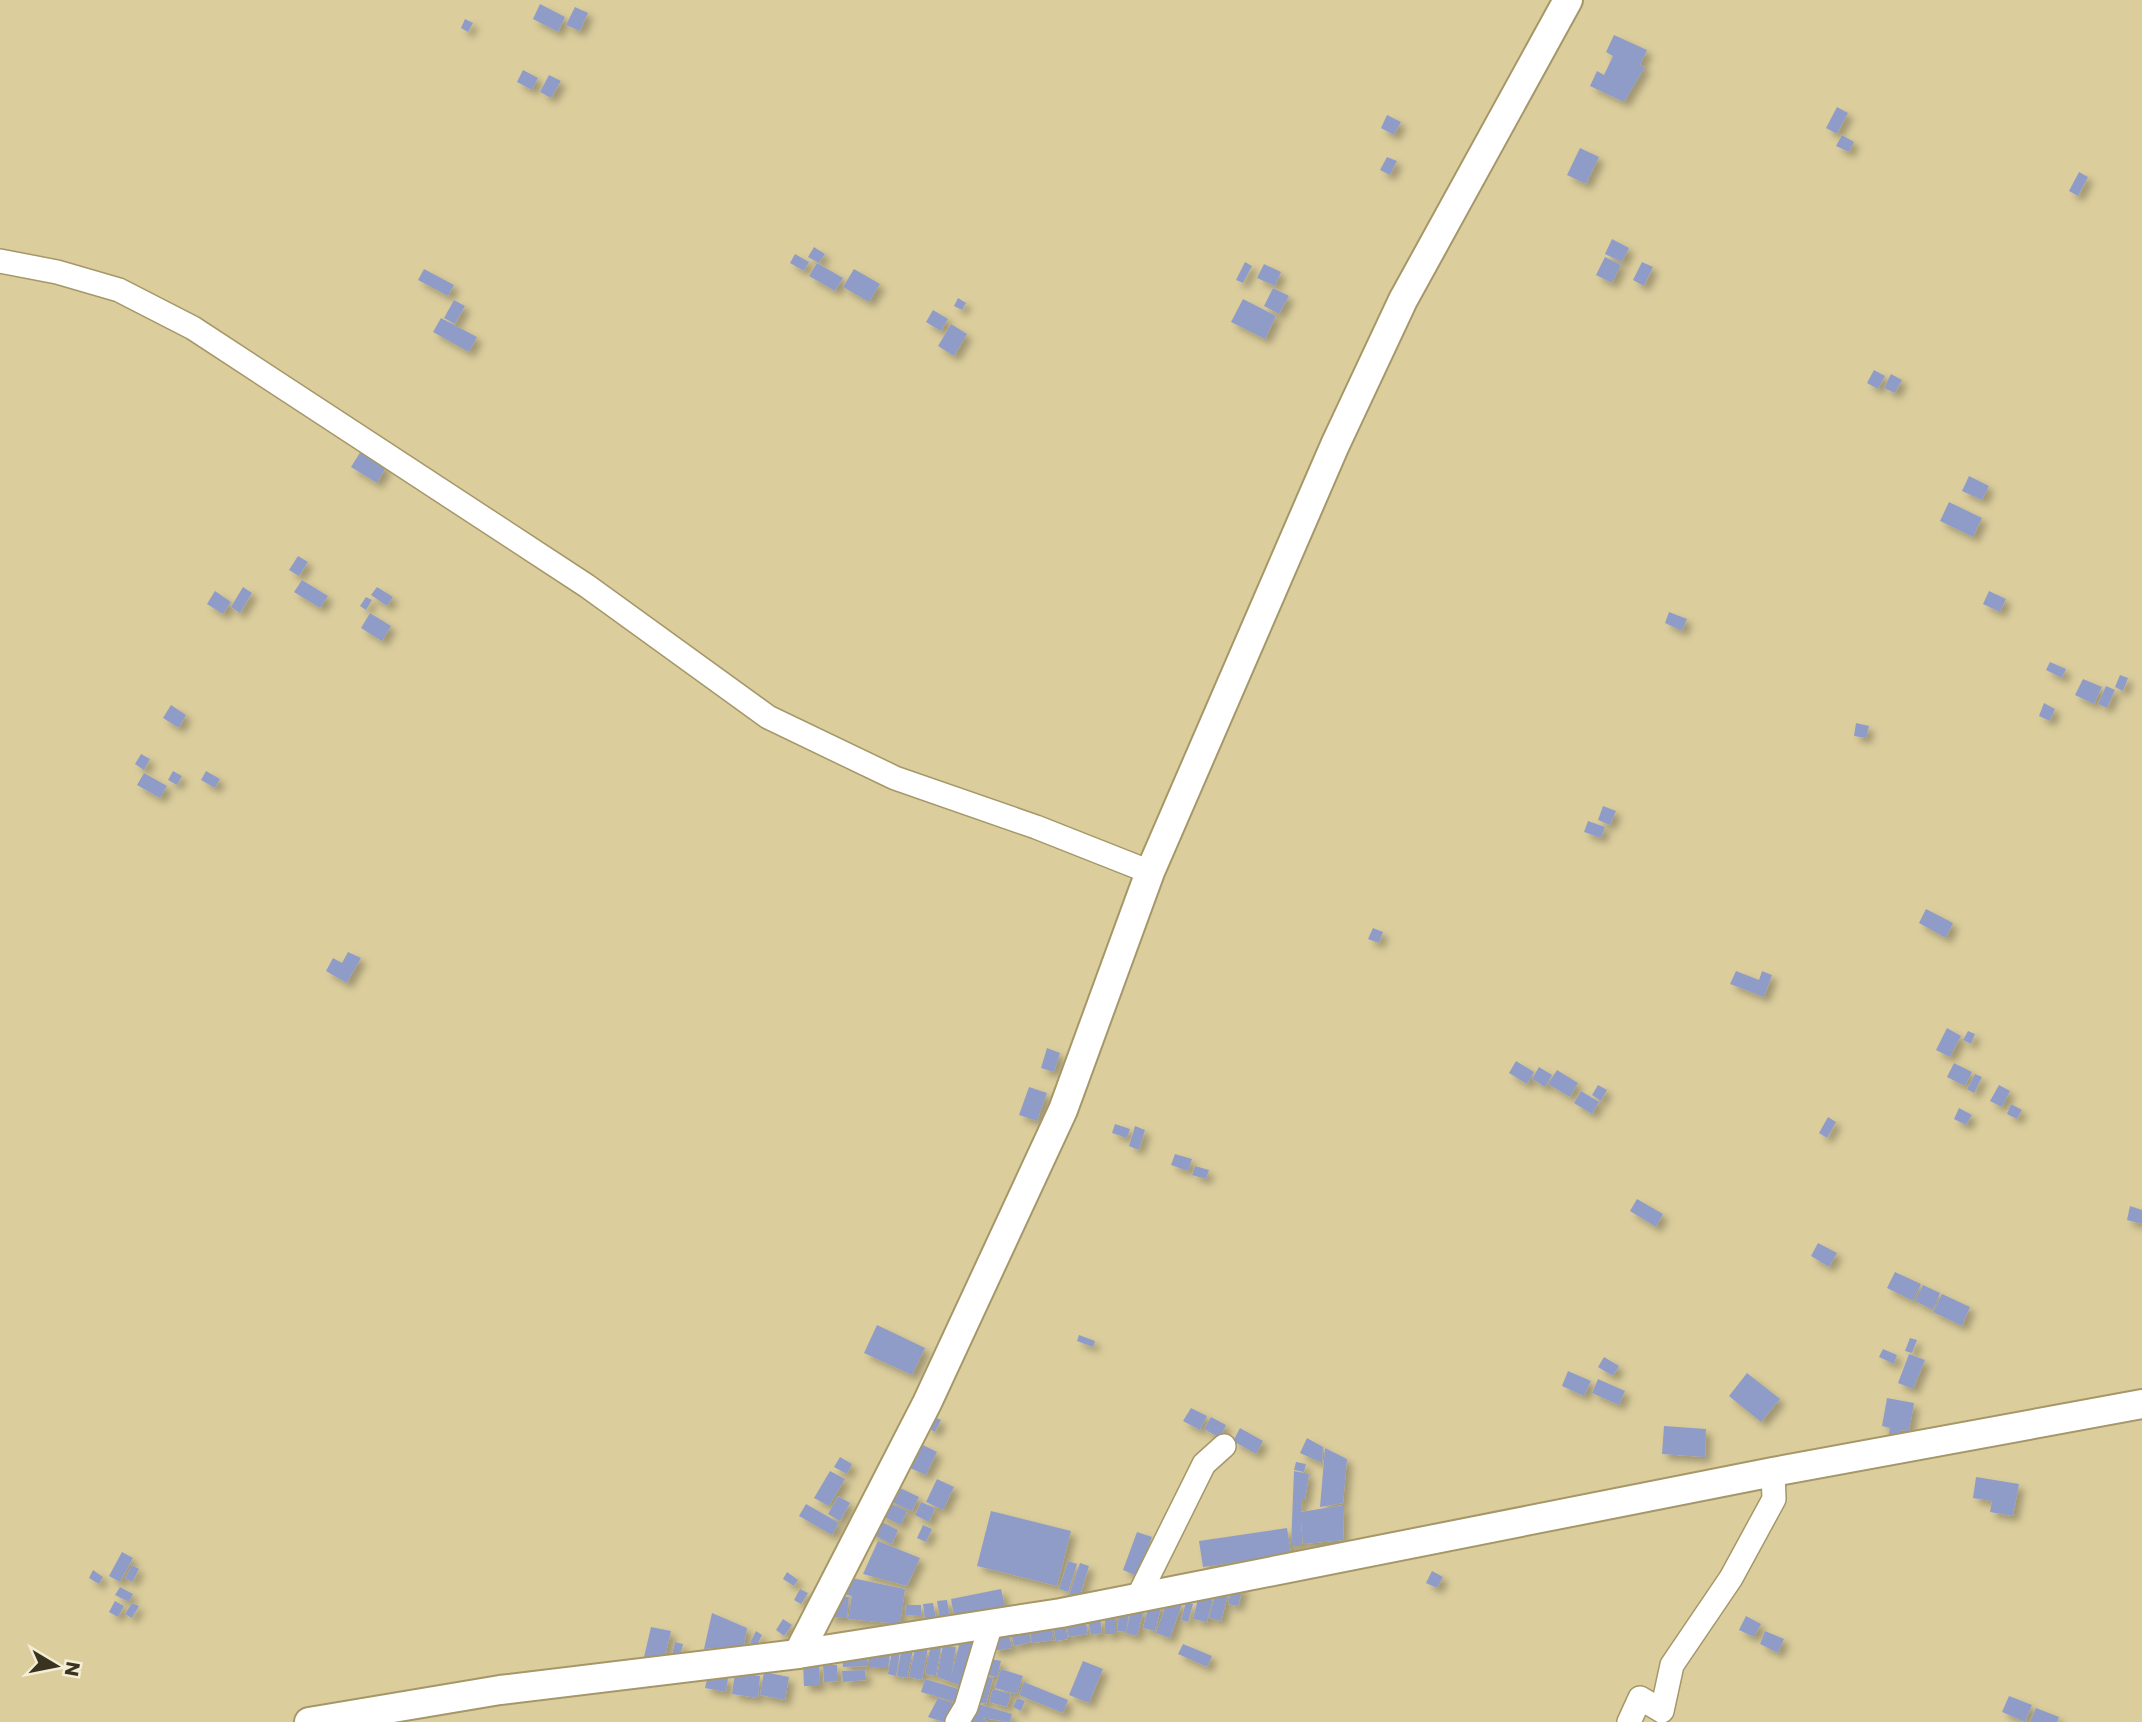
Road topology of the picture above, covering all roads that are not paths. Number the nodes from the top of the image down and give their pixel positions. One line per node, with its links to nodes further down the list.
1 (1568, 0): 3 (street)
2 (0, 261): 3 (street)
3 (1150, 872): 9 (street)
4 (2142, 1404): 6 (street)
5 (1224, 1446): 7 (street)
6 (1773, 1472): 7 (street); 12 (street)
7 (1137, 1598): 8 (street)
8 (991, 1623): 9 (street); 11 (street)
9 (798, 1654): 10 (street)
10 (309, 1722)
11 (957, 1722)
12 (1629, 1722)

